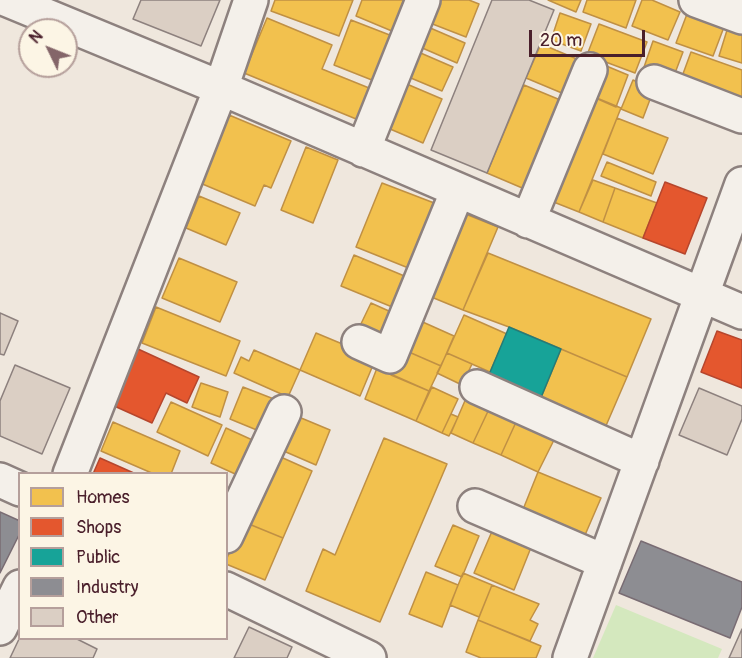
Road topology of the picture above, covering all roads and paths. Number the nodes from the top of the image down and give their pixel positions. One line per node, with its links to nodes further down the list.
1 (8, 0): 8 (street)
2 (251, 0): 8 (street)
3 (423, 0): 10 (street)
4 (696, 0): 5 (street)
5 (742, 16)
6 (590, 70): 13 (street)
7 (654, 82): 9 (street)
8 (221, 88): 10 (street); 20 (street)
9 (742, 116)
10 (363, 150): 12 (street)
11 (742, 184): 14 (street)
12 (458, 190): 13 (street); 16 (street)
13 (528, 221): 14 (street)
14 (702, 296): 15 (street); 19 (street)
15 (742, 312)
16 (359, 342)
17 (477, 387): 19 (street)
18 (284, 412): 24 (street)
19 (642, 461): 25 (street)
20 (71, 472)
21 (0, 480): 22 (street)
22 (18, 488)
23 (475, 506): 25 (street)
24 (228, 532)
25 (605, 562): 31 (street)
26 (228, 590): 29 (street)
27 (18, 591): 28 (street)
28 (0, 628)
29 (312, 646): 30 (street)
30 (369, 658)
31 (570, 658)

